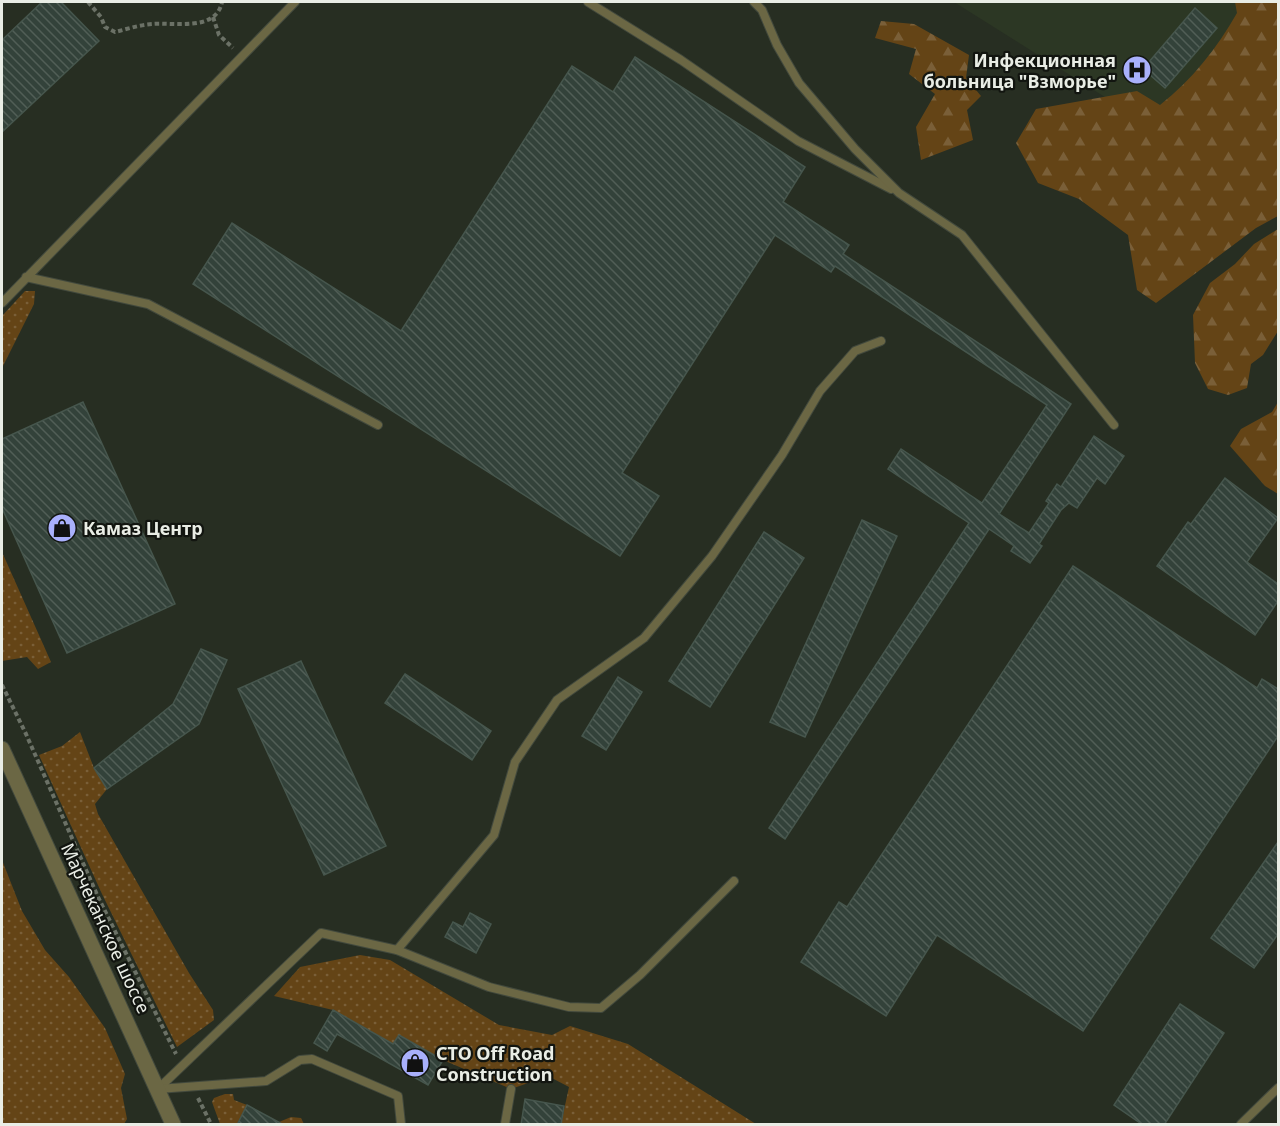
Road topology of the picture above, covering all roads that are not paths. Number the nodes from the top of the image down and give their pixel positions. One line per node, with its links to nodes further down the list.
1 (295, 2): 5 (lane)
2 (588, 2): 4 (lane)
3 (754, 2): 4 (lane)
4 (899, 193): 9 (lane)
5 (26, 277): 6 (lane); 8 (lane)
6 (2, 303)
7 (881, 341): 12 (lane)
8 (378, 425)
9 (1114, 425)
10 (2, 749): 14 (street, Марчеканское шоссе)
11 (734, 881): 12 (lane)
12 (397, 950): 14 (lane)
13 (1278, 1088): 19 (lane)
14 (158, 1089): 16 (street, Марчеканское шоссе); 17 (lane)
15 (511, 1089): 18 (lane)
16 (168, 1123)
17 (401, 1125)
18 (505, 1125)
19 (1241, 1125)

